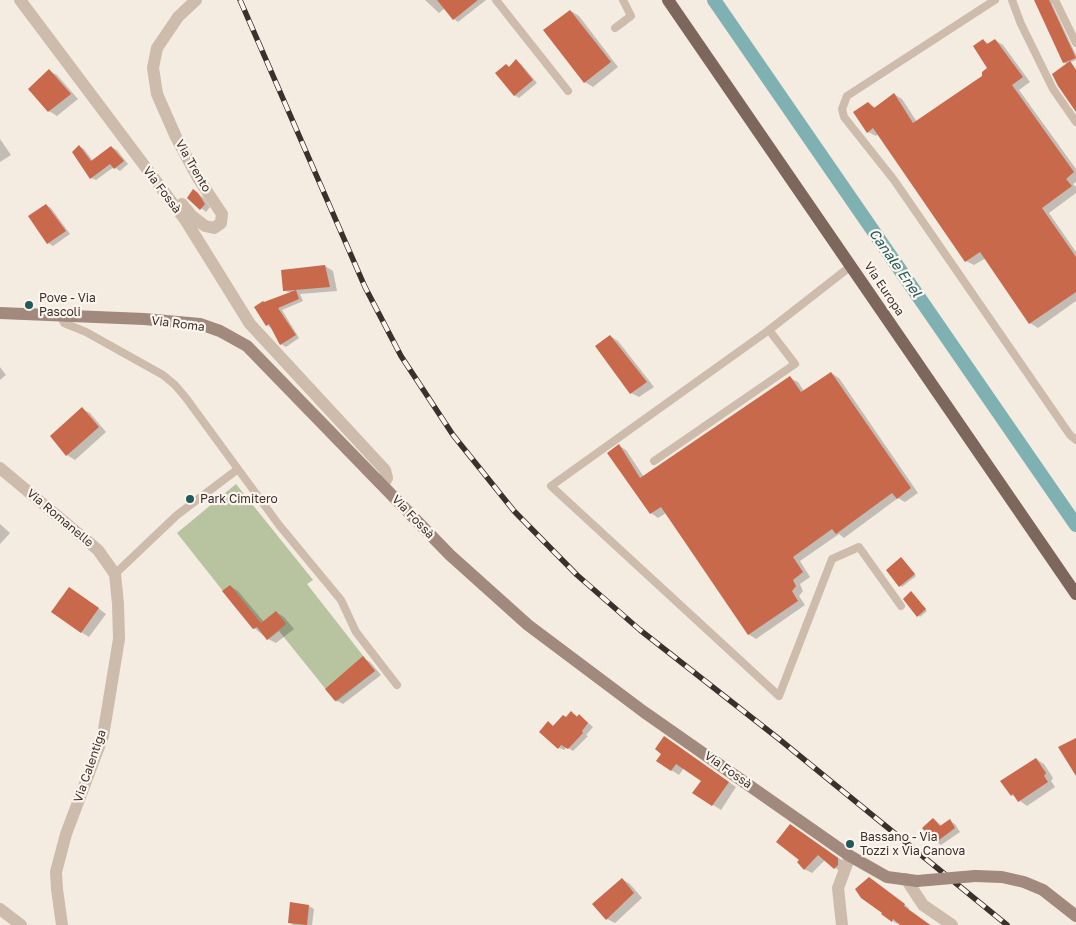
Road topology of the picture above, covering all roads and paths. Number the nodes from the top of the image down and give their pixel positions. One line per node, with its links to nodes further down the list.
1 (20, 0): 13 (street, Via Fossà)
2 (196, 0): 13 (street, Via Trento)
3 (496, 0): 11 (lane)
4 (623, 0): 9 (lane)
5 (668, 0): 14 (main road, Via Europa)
6 (995, 0): 18 (lane)
7 (1012, 0): 12 (lane)
8 (1055, 0): 10 (lane)
9 (615, 28)
10 (1076, 43)
11 (568, 92)
12 (1076, 122)
13 (132, 150): 22 (street, Via Fossà)
14 (851, 266): 17 (lane); 24 (main road, Via Europa)
15 (0, 313): 16 (main road, Via Roma)
16 (61, 316): 21 (lane); 22 (main road, Via Roma)
17 (769, 330): 19 (lane); 25 (lane)
18 (1076, 440)
19 (654, 461)
20 (0, 468): 23 (street, Via Romanelle)
21 (238, 469): 23 (lane); 26 (lane)
22 (383, 485): 27 (main road, Via Fossà)
23 (115, 574): 32 (street, Via Calentiga)
24 (1076, 594)
25 (901, 606)
26 (397, 685)
27 (850, 856): 28 (main road, Via Fossà); 33 (street)
28 (912, 880): 30 (main road, Via Fossà, bridge); 34 (street)
29 (0, 909): 31 (street)
30 (1076, 916)
31 (21, 925)
32 (62, 925)
33 (842, 925)
34 (952, 925)

